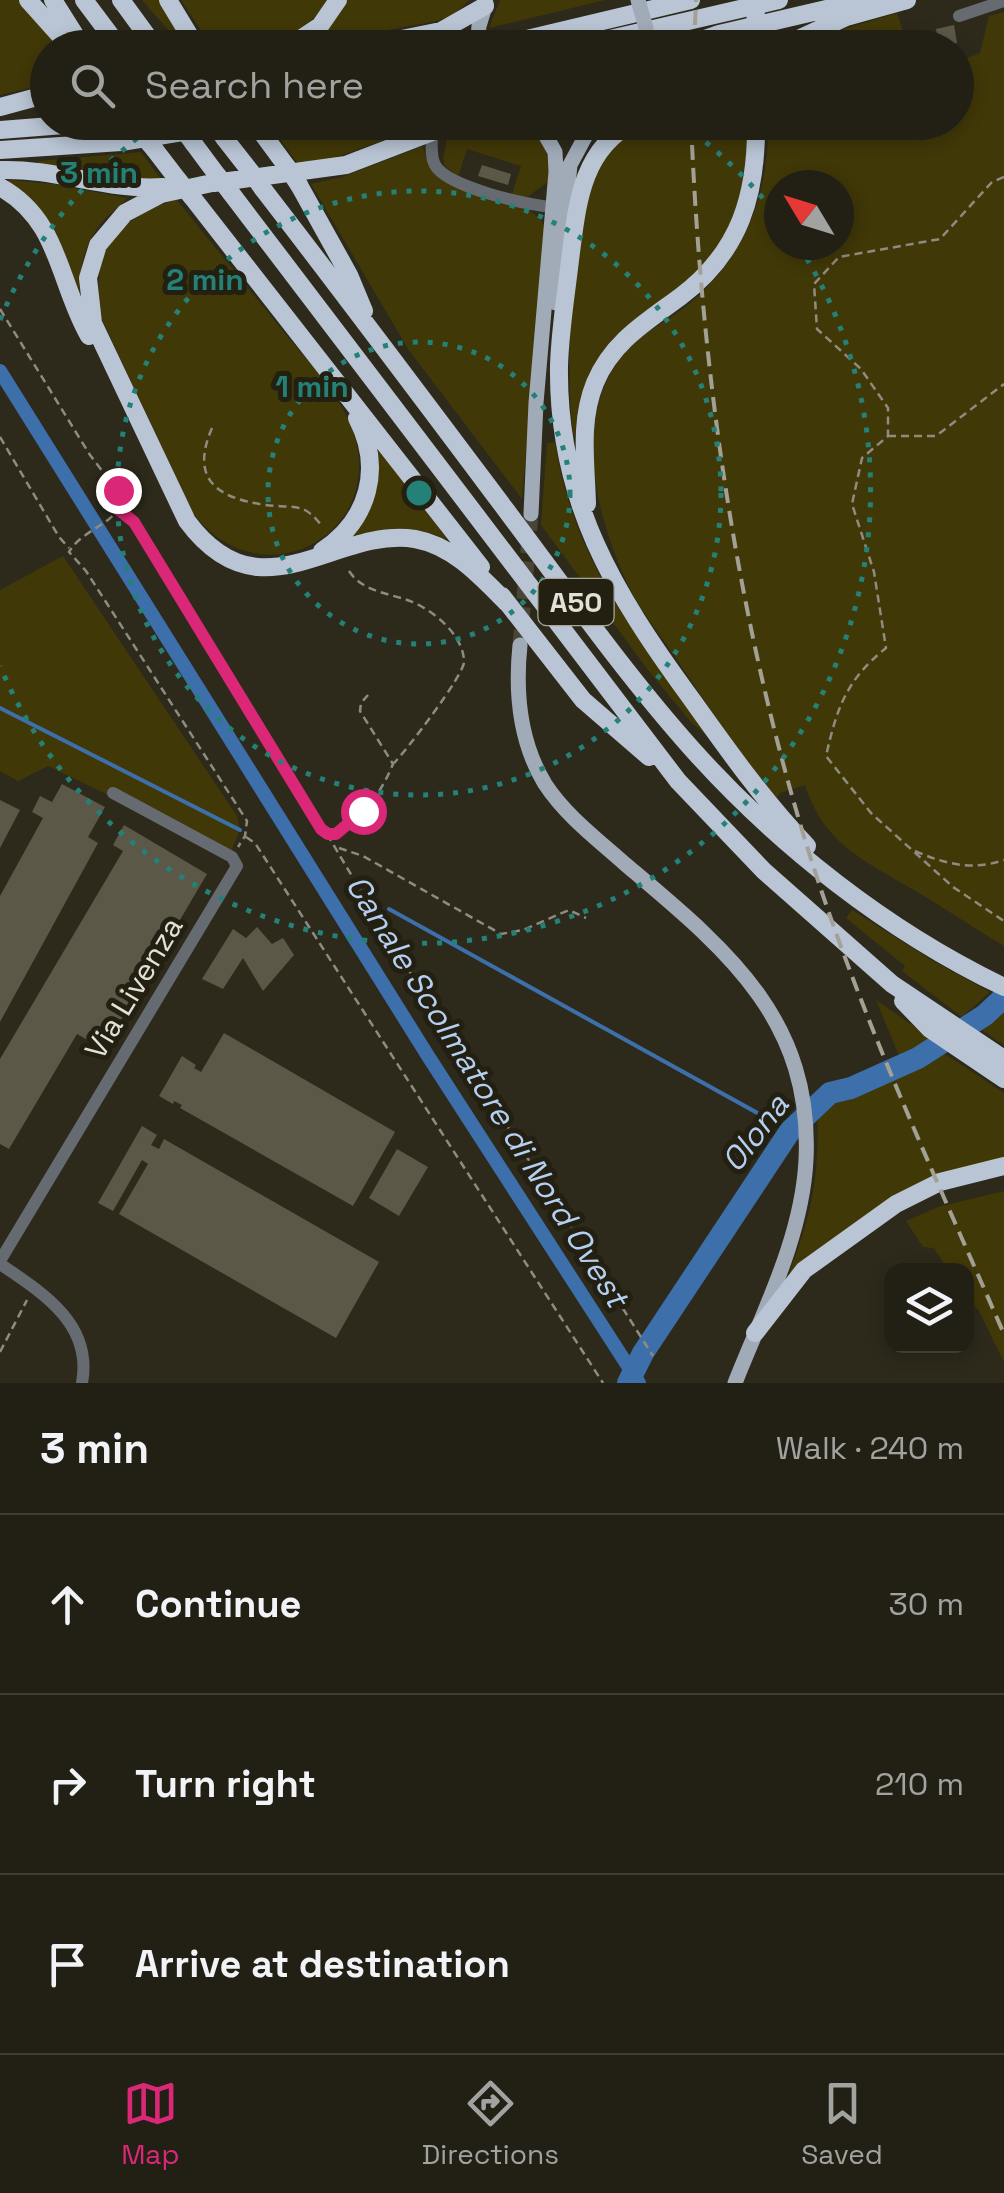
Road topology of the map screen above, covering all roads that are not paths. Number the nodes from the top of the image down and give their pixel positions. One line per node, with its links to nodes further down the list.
1 (28, 0): 16 (highway)
2 (53, 0): 17 (highway)
3 (84, 0): 18 (highway)
4 (120, 0): 19 (highway)
5 (168, 0): 20 (highway)
6 (338, 0): 21 (highway)
7 (638, 0): 24 (main road, bridge)
8 (691, 0): 23 (highway)
9 (756, 0): 27 (highway, bridge)
10 (779, 0): 25 (highway)
11 (865, 0): 26 (highway)
12 (906, 0): 28 (highway)
13 (1004, 1): 15 (street)
14 (485, 8): 22 (highway)
15 (959, 16)
16 (55, 30)
17 (72, 30)
18 (106, 30)
19 (142, 30)
20 (186, 30)
21 (314, 30)
22 (443, 30)
23 (565, 30)
24 (646, 30)
25 (649, 30)
26 (736, 30)
27 (755, 30)
28 (818, 30)
29 (30, 99): 30 (highway)
30 (0, 107)
31 (30, 128): 32 (highway)
32 (0, 130)
33 (133, 140): 44 (highway)
34 (147, 140): 52 (highway, bridge)
35 (191, 140): 46 (highway, A50, bridge)
36 (226, 140): 51 (highway, A50, bridge)
37 (267, 140): 51 (highway, bridge)
38 (414, 140): 46 (highway)
39 (432, 140): 48 (street)
40 (548, 140): 48 (main road)
41 (583, 140): 49 (main road)
42 (612, 140): 50 (highway)
43 (755, 140): 56 (highway)
44 (0, 150)
45 (0, 170): 46 (highway)
46 (215, 179): 53 (highway); 60 (highway, A50, bridge)
47 (0, 187): 53 (highway)
48 (554, 206): 54 (main road)
49 (562, 244): 50 (main road); 54 (main road)
50 (563, 316): 56 (highway)
51 (374, 334): 62 (highway, A50)
52 (316, 356): 57 (highway); 58 (highway)
53 (119, 380): 57 (highway)
54 (534, 486): 55 (main road)
55 (531, 514)
56 (593, 544): 62 (highway)
57 (300, 564): 58 (highway)
58 (508, 604): 60 (highway)
59 (520, 645): 69 (main road)
60 (678, 781): 64 (highway, A50)
61 (114, 794): 68 (street, Via Livenza)
62 (848, 890): 63 (highway, A50)
63 (995, 982)
64 (971, 1047): 65 (highway); 66 (highway)
65 (1004, 1058)
66 (1004, 1079)
67 (1004, 1166): 69 (highway)
68 (0, 1263): 70 (street)
69 (755, 1333): 71 (main road)
70 (82, 1383)
71 (735, 1383)

